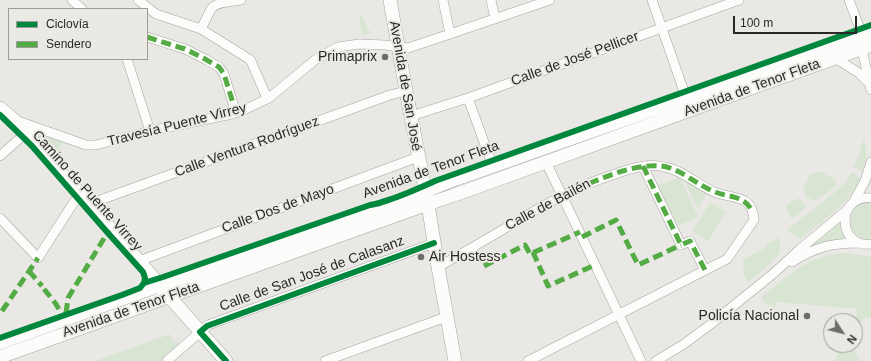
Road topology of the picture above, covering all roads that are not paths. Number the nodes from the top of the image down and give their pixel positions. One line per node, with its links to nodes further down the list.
1 (72, 0): 11 (street)
2 (138, 0): 14 (street)
3 (241, 0): 14 (street)
4 (390, 0): 18 (main road, Avenida de San José)
5 (443, 0): 15 (street)
6 (491, 0): 12 (street)
7 (652, 0): 13 (street)
8 (739, 0): 13 (street, Calle de José Pellicer)
9 (849, 0): 17 (street)
10 (546, 1): 12 (street, Travesía Puente Virrey)
11 (81, 8)
12 (495, 19): 15 (street, Travesía Puente Virrey)
13 (661, 28): 25 (street, Calle de José Pellicer); 26 (street)
14 (201, 29): 24 (street)
15 (450, 34): 18 (street, Travesía Puente Virrey)
16 (148, 37): 27 (street)
17 (867, 41): 19 (main road, Avenida de Tenor Fleta); 22 (street); 26 (main road, Avenida de Tenor Fleta)
18 (398, 47): 23 (main road, Avenida de San José); 24 (street, Travesía Puente Virrey)
19 (835, 58): 22 (street); 26 (main road, Avenida de Tenor Fleta)
20 (127, 60): 30 (street)
21 (871, 73): 22 (street)
22 (870, 86)
23 (406, 91): 29 (main road, Avenida de San José); 41 (street, Calle Ventura Rodríguez)
24 (267, 98): 27 (street, Travesía Puente Virrey)
25 (468, 98): 29 (street, Calle de José Pellicer); 37 (street)
26 (691, 104): 34 (main road, Avenida de Tenor Fleta); 37 (main road, Avenida de Tenor Fleta)
27 (236, 113): 30 (street, Travesía Puente Virrey)
28 (6, 116): 30 (street, Travesía Puente Virrey); 31 (main road, Camino de Puente Virrey)
29 (411, 116): 33 (main road, Avenida de San José)
30 (150, 131)
31 (26, 133): 32 (street); 41 (main road, Camino de Puente Virrey)
32 (0, 156)
33 (418, 157): 39 (main road, Avenida de San José); 46 (street, Calle Dos de Mayo)
34 (546, 162): 38 (street); 39 (main road, Avenida de Tenor Fleta)
35 (871, 162): 42 (street)
36 (643, 166): 38 (street, Calle de Bailén); 48 (street); 48 (street, Calle de Bailén)
37 (493, 167): 39 (main road, Avenida de Tenor Fleta)
38 (562, 196): 47 (street, Calle de Bailén); 52 (street)
39 (426, 197): 44 (main road, Avenida de San José); 50 (main road, Avenida de Tenor Fleta); 51 (main road, Avenida de Tenor Fleta)
40 (871, 198): 42 (street)
41 (85, 200): 43 (street); 46 (main road, Camino de Puente Virrey)
42 (850, 207): 45 (street); 49 (street)
43 (0, 218)
44 (434, 243): 47 (main road, Avenida de San José); 54 (street, Calle de San José de Calasanz)
45 (867, 244): 49 (street)
46 (139, 260): 50 (main road, Camino de Puente Virrey)
47 (438, 267): 53 (main road, Avenida de San José)
48 (705, 270): 52 (street)
49 (774, 273): 63 (street)
50 (160, 286): 51 (main road, Camino de Puente Virrey); 55 (main road, Avenida de Tenor Fleta)
51 (170, 296): 54 (main road, Camino de Puente Virrey); 56 (main road, Avenida de Tenor Fleta)
52 (619, 314): 61 (street); 62 (street)
53 (446, 317): 59 (street); 60 (main road, Avenida de San José)
54 (200, 332): 57 (street, Calle de San José de Calasanz); 58 (main road, Camino de Puente Virrey)
55 (0, 344)
56 (0, 357)
57 (167, 361)
58 (226, 361)
59 (325, 361)
60 (455, 361)
61 (528, 361)
62 (641, 361)
63 (656, 361)

